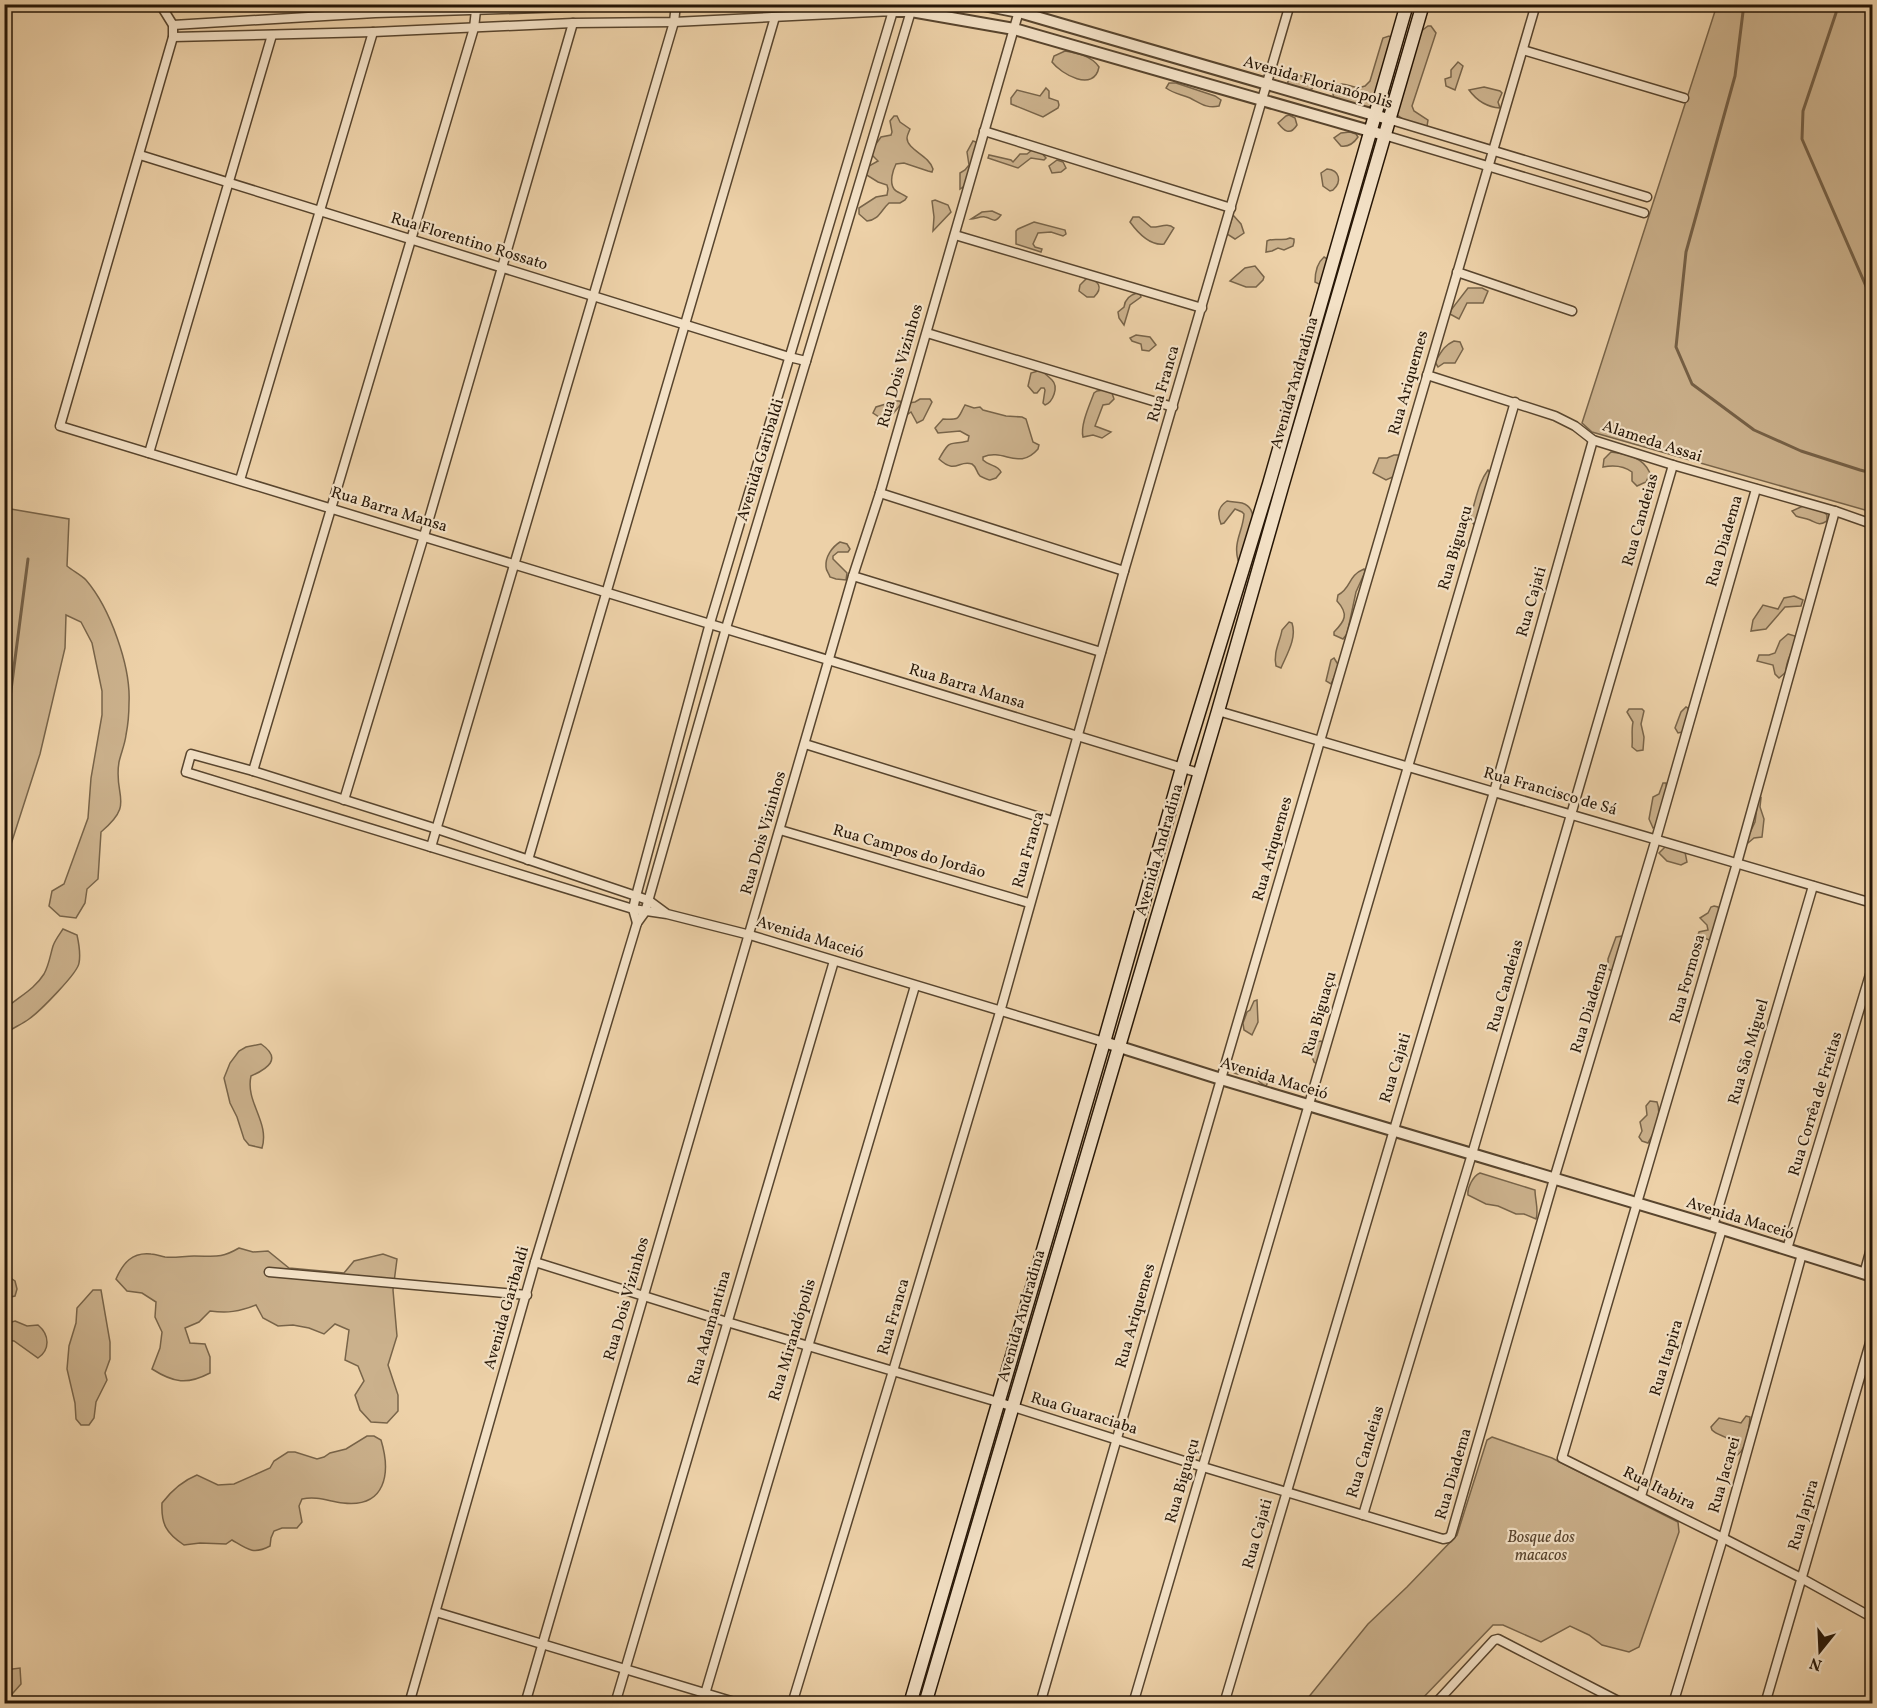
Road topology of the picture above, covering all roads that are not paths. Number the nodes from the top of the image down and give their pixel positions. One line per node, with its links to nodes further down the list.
1 (160, 4): 16 (street)
2 (665, 4): 12 (street)
3 (676, 4): 14 (street)
4 (978, 4): 11 (street, Avenida Florianópolis)
5 (1290, 4): 23 (street, Rua Franca)
6 (1407, 4): 26 (main road, Avenida Andradina)
7 (1423, 4): 27 (main road, Avenida Andradina)
8 (1536, 4): 22 (street, Rua Ariquemes)
9 (894, 8): 10 (street); 13 (street); 48 (street, Avenida Garibaldi)
10 (912, 8): 18 (street); 49 (street, Avenida Garibaldi)
11 (1020, 8): 18 (street, Rua Dois Vizinhos); 23 (street, Avenida Florianópolis)
12 (476, 10): 16 (street); 17 (street)
13 (775, 17): 14 (street); 46 (street)
14 (674, 22): 15 (street); 43 (street)
15 (573, 23): 17 (street); 41 (street)
16 (173, 25): 21 (street)
17 (474, 28): 19 (street); 40 (street)
18 (1014, 29): 25 (street); 28 (street, Rua Dois Vizinhos)
19 (373, 32): 20 (street); 37 (street)
20 (272, 35): 21 (street); 34 (street)
21 (173, 37): 32 (street)
22 (1523, 50): 24 (street); 31 (street, Rua Ariquemes)
23 (1267, 84): 25 (street, Rua Franca); 26 (street, Avenida Florianópolis)
24 (1684, 98)
25 (1262, 101): 29 (street); 36 (street, Rua Franca)
26 (1375, 115): 27 (street, Avenida Florianópolis); 29 (main road, Avenida Andradina)
27 (1388, 119): 30 (main road, Avenida Andradina); 31 (street, Avenida Florianópolis)
28 (984, 131): 36 (street); 39 (street, Rua Dois Vizinhos)
29 (1370, 132): 30 (street); 57 (main road, Avenida Andradina)
30 (1384, 135): 33 (street, Avenida Florianópolis); 57 (main road, Avenida Andradina)
31 (1493, 152): 33 (street, Rua Ariquemes); 35 (street, Avenida Florianópolis)
32 (140, 155): 34 (street, Rua Florentino Rossato); 54 (street, Rua Barra Mansa)
33 (1489, 166): 38 (street, Avenida Florianópolis); 42 (street, Rua Ariquemes)
34 (228, 182): 37 (street, Rua Florentino Rossato); 54 (street)
35 (1647, 197)
36 (1231, 208): 44 (street, Rua Franca)
37 (320, 211): 40 (street, Rua Florentino Rossato); 56 (street)
38 (1644, 213)
39 (954, 235): 44 (street); 47 (street, Rua Dois Vizinhos)
40 (410, 239): 41 (street, Rua Florentino Rossato); 60 (street)
41 (502, 267): 43 (street, Rua Florentino Rossato); 63 (street)
42 (1457, 272): 45 (street); 50 (street, Rua Ariquemes)
43 (594, 296): 46 (street, Rua Florentino Rossato); 64 (street)
44 (1202, 308): 52 (street, Rua Franca)
45 (1572, 311)
46 (685, 325): 48 (street, Rua Florentino Rossato); 67 (street)
47 (927, 333): 52 (street); 59 (street, Rua Dois Vizinhos)
48 (789, 357): 49 (street, Rua Florentino Rossato); 68 (street, Avenida Garibaldi)
49 (807, 361): 69 (street, Avenida Garibaldi)
50 (1427, 375): 51 (street, Alameda Assai); 74 (street, Rua Ariquemes)
51 (1515, 402): 53 (street, Alameda Assai); 76 (street, Rua Biguaçu)
52 (1173, 407): 65 (street, Rua Franca)
53 (1593, 440): 55 (street, Alameda Assai); 80 (street, Rua Cajati)
54 (149, 453): 56 (street, Rua Barra Mansa)
55 (1673, 465): 58 (street, Alameda Assai); 82 (street, Rua Candeias)
56 (240, 480): 60 (street, Rua Barra Mansa)
57 (1275, 485): 72 (main road, Avenida Andradina); 77 (main road, Avenida Andradina)
58 (1756, 489): 61 (street, Alameda Assai); 86 (street, Rua Diadema)
59 (880, 493): 65 (street); 66 (street, Rua Dois Vizinhos)
60 (331, 508): 63 (street, Rua Barra Mansa); 78 (street)
61 (1835, 511): 62 (street, Alameda Assai); 89 (street, Rua Formosa)
62 (1872, 524)
63 (424, 536): 64 (street, Rua Barra Mansa); 81 (street)
64 (515, 564): 67 (street, Rua Barra Mansa); 84 (street)
65 (1124, 571): 70 (street, Rua Franca)
66 (853, 576): 70 (street); 71 (street, Rua Dois Vizinhos)
67 (606, 592): 68 (street, Rua Barra Mansa); 88 (street)
68 (710, 623): 69 (street, Rua Barra Mansa); 91 (street, Avenida Garibaldi)
69 (726, 628): 71 (street, Rua Barra Mansa); 92 (street, Avenida Garibaldi)
70 (1101, 652): 73 (street, Rua Franca)
71 (829, 661): 73 (street, Rua Barra Mansa); 75 (street, Rua Dois Vizinhos)
72 (1218, 711): 74 (street, Rua Francisco de Sá); 79 (main road, Avenida Andradina)
73 (1078, 736): 77 (street, Rua Barra Mansa); 83 (street, Rua Franca)
74 (1320, 740): 76 (street, Rua Francisco de Sá); 106 (street, Rua Ariquemes)
75 (805, 744): 83 (street); 85 (street, Rua Dois Vizinhos)
76 (1408, 765): 80 (street, Rua Francisco de Sá); 107 (street, Rua Biguaçu)
77 (1182, 768): 79 (street, Rua Barra Mansa); 104 (main road, Avenida Andradina)
78 (253, 771): 81 (street, Avenida Maceió); 87 (street, Avenida Maceió)
79 (1199, 773): 105 (main road, Avenida Andradina)
80 (1494, 792): 82 (street, Rua Francisco de Sá); 108 (street, Rua Cajati)
81 (344, 800): 84 (street, Avenida Maceió)
82 (1571, 814): 86 (street, Rua Francisco de Sá); 109 (street, Rua Candeias)
83 (1052, 821): 93 (street, Rua Franca)
84 (437, 829): 87 (street); 88 (street, Avenida Maceió)
85 (780, 830): 93 (street, Rua Campos do Jordão); 99 (street, Rua Dois Vizinhos)
86 (1656, 839): 89 (street, Rua Francisco de Sá); 110 (street, Rua Diadema)
87 (431, 847): 95 (street, Avenida Maceió)
88 (528, 861): 91 (street, Avenida Maceió)
89 (1737, 864): 90 (street, Rua Francisco de Sá); 111 (street, Rua Formosa)
90 (1813, 886): 94 (street, Rua Francisco de Sá); 112 (street, Rua São Miguel)
91 (636, 896): 92 (street, Avenida Maceió); 95 (street, Avenida Garibaldi)
92 (648, 900): 96 (street, Avenida Garibaldi); 97 (street, Avenida Maceió)
93 (1029, 903): 103 (street, Rua Franca)
94 (1872, 903)
95 (633, 909): 96 (street, Avenida Maceió); 98 (street)
96 (645, 912): 97 (street, Avenida Maceió); 98 (street, Avenida Garibaldi)
97 (667, 914): 99 (street, Avenida Maceió)
98 (637, 922): 116 (street, Avenida Garibaldi)
99 (750, 935): 100 (street, Avenida Maceió); 120 (street, Rua Dois Vizinhos)
100 (834, 961): 102 (street, Avenida Maceió); 121 (street, Rua Adamantina)
101 (1872, 968): 114 (street, Rua Corrêa de Freitas)
102 (915, 986): 103 (street, Avenida Maceió); 123 (street, Rua Mirandópolis)
103 (1000, 1012): 104 (street, Avenida Maceió); 124 (street, Rua Franca)
104 (1104, 1042): 105 (street, Avenida Maceió); 125 (main road, Avenida Andradina)
105 (1119, 1047): 106 (street, Avenida Maceió); 126 (main road, Avenida Andradina)
106 (1221, 1079): 107 (street, Avenida Maceió); 127 (street, Rua Ariquemes)
107 (1310, 1106): 108 (street, Avenida Maceió); 129 (street, Rua Biguaçu)
108 (1393, 1130): 109 (street, Avenida Maceió); 130 (street, Rua Cajati)
109 (1472, 1154): 110 (street, Avenida Maceió); 132 (street, Rua Candeias)
110 (1554, 1179): 111 (street, Avenida Maceió); 133 (street, Rua Diadema)
111 (1637, 1203): 112 (street, Avenida Maceió); 128 (street, Rua Formosa)
112 (1717, 1227): 114 (street, Avenida Maceió); 131 (street, Rua Itapira)
113 (1872, 1245): 118 (street)
114 (1787, 1250): 115 (street, Avenida Maceió)
115 (1802, 1254): 118 (street, Avenida Maceió); 134 (street, Rua Jacarei)
116 (536, 1262): 119 (street, Avenida Garibaldi); 120 (street, Rua Guaraciaba)
117 (269, 1272): 119 (street)
118 (1868, 1275)
119 (527, 1295): 136 (street, Avenida Garibaldi)
120 (643, 1295): 121 (street, Rua Guaraciaba); 138 (street, Rua Dois Vizinhos)
121 (727, 1322): 123 (street, Rua Guaraciaba); 139 (street, Rua Adamantina)
122 (1872, 1336): 135 (street, Rua Japira)
123 (807, 1344): 124 (street, Rua Guaraciaba); 140 (street, Rua Mirandópolis)
124 (893, 1371): 125 (street, Rua Guaraciaba); 146 (street, Rua Franca)
125 (998, 1402): 126 (street, Rua Guaraciaba); 147 (main road, Avenida Andradina)
126 (1013, 1407): 127 (street, Rua Guaraciaba); 148 (main road, Avenida Andradina)
127 (1116, 1440): 129 (street, Rua Guaraciaba); 149 (street, Rua Ariquemes)
128 (1562, 1454): 131 (street, Rua Itabira)
129 (1203, 1467): 130 (street, Rua Guaraciaba); 150 (street, Rua Biguaçu)
130 (1286, 1490): 132 (street, Rua Guaraciaba); 151 (street, Rua Cajati)
131 (1641, 1496): 134 (street, Rua Itabira)
132 (1363, 1515): 133 (street, Rua Guaraciaba)
133 (1451, 1535)
134 (1724, 1538): 135 (street, Rua Itabira); 154 (street, Rua Jacarei)
135 (1801, 1578): 137 (street, Rua Itabira); 155 (street, Rua Japira)
136 (436, 1612): 138 (street); 141 (street, Avenida Garibaldi)
137 (1872, 1614)
138 (543, 1644): 139 (street); 142 (street, Rua Dois Vizinhos)
139 (625, 1669): 140 (street); 143 (street, Rua Adamantina)
140 (705, 1693): 144 (street, Rua Mirandópolis); 145 (street)
141 (409, 1704)
142 (525, 1704)
143 (615, 1704)
144 (702, 1704)
145 (741, 1704)
146 (792, 1704)
147 (910, 1704)
148 (925, 1704)
149 (1040, 1704)
150 (1133, 1704)
151 (1224, 1704)
152 (1435, 1704): 153 (street)
153 (1624, 1704)
154 (1673, 1704)
155 (1765, 1704)

